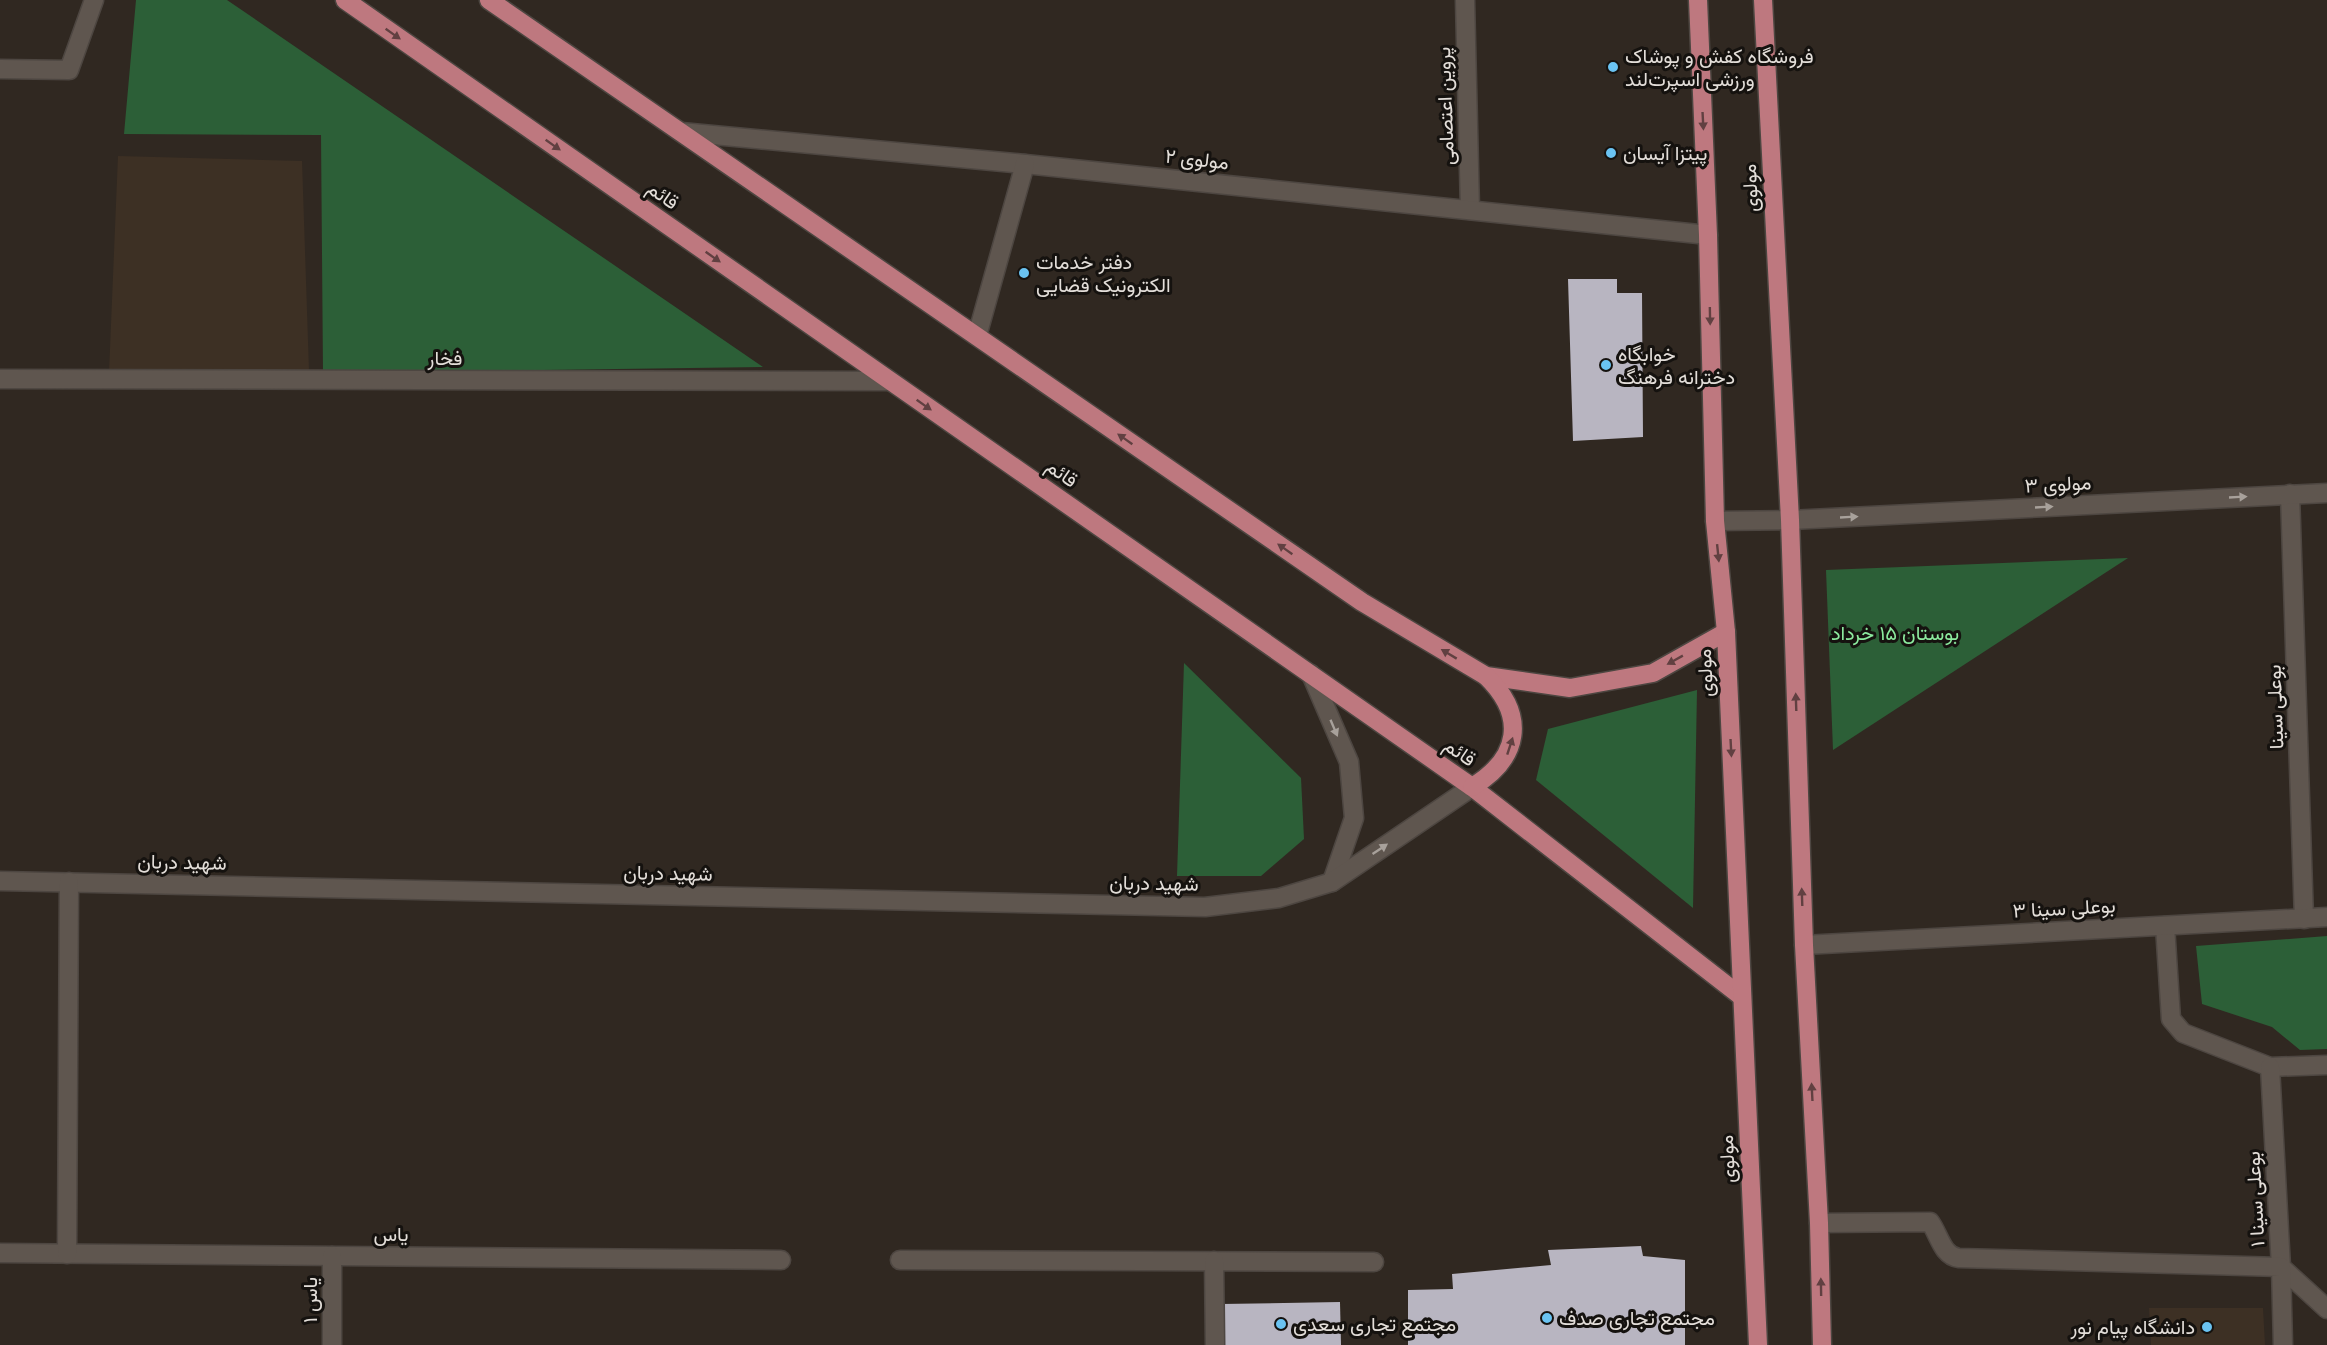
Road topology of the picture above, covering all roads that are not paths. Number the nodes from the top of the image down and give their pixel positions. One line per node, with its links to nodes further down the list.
1 (94, 0): 7 (street)
2 (345, 0): 14 (main road, قائم, one-way to 14)
3 (489, 0): 8 (main road)
4 (1465, 0): 10 (street, پروین اعتصامی)
5 (1698, 0): 11 (main road, مولوی, one-way to 11)
6 (1763, 0): 17 (main road, مولوی)
7 (0, 69)
8 (681, 132): 9 (street, مولوی ۲); 12 (main road)
9 (1025, 164): 10 (street, مولوی ۲); 12 (street)
10 (1470, 210): 11 (street, مولوی ۲)
11 (1708, 235): 18 (main road, مولوی, one-way to 18)
12 (977, 336): 21 (main road, one-way to 12)
13 (0, 380): 14 (street, فخار)
14 (890, 381): 20 (main road, قائم, one-way to 20)
15 (2327, 493): 16 (street, مولوی ۳)
16 (2290, 495): 17 (street, مولوی ۳, one-way to 16); 27 (street, بوعلی سینا)
17 (1791, 520): 18 (street, مولوی ۳); 29 (main road, مولوی, one-way to 17)
18 (1715, 521): 19 (main road, مولوی, one-way to 19)
19 (1726, 632): 21 (main road, one-way to 21); 30 (main road, مولوی, one-way to 30)
20 (1311, 674): 22 (main road, قائم); 25 (street, one-way to 25)
21 (1486, 676): 22 (main road, one-way to 21)
22 (1472, 788): 25 (street, شهید دربان, one-way to 22); 30 (main road, قائم)
23 (0, 881): 24 (street, شهید دربان)
24 (69, 882): 25 (street, شهید دربان); 35 (street)
25 (1332, 882)
26 (2327, 917): 27 (street, بوعلی سینا ۳)
27 (2304, 919): 28 (street, بوعلی سینا ۳)
28 (2165, 926): 29 (street, بوعلی سینا ۳); 32 (street)
29 (1804, 945): 33 (main road, مولوی, one-way to 29)
30 (1742, 997): 45 (main road, مولوی)
31 (2327, 1065): 32 (street)
32 (2270, 1067): 41 (street, بوعلی سینا ۱)
33 (1819, 1223): 41 (street); 46 (main road, مولوی, one-way to 33)
34 (0, 1253): 35 (street, یاس)
35 (67, 1254): 36 (street, یاس)
36 (332, 1256): 37 (street, یاس); 43 (street, یاس ۱)
37 (781, 1260)
38 (900, 1260): 39 (street)
39 (1214, 1261): 40 (street); 44 (street)
40 (1374, 1262)
41 (2281, 1267): 42 (street, بوعلی سینا ۱); 47 (street)
42 (2327, 1309)
43 (332, 1345)
44 (1215, 1345)
45 (1758, 1345)
46 (1822, 1345)
47 (2283, 1345)

